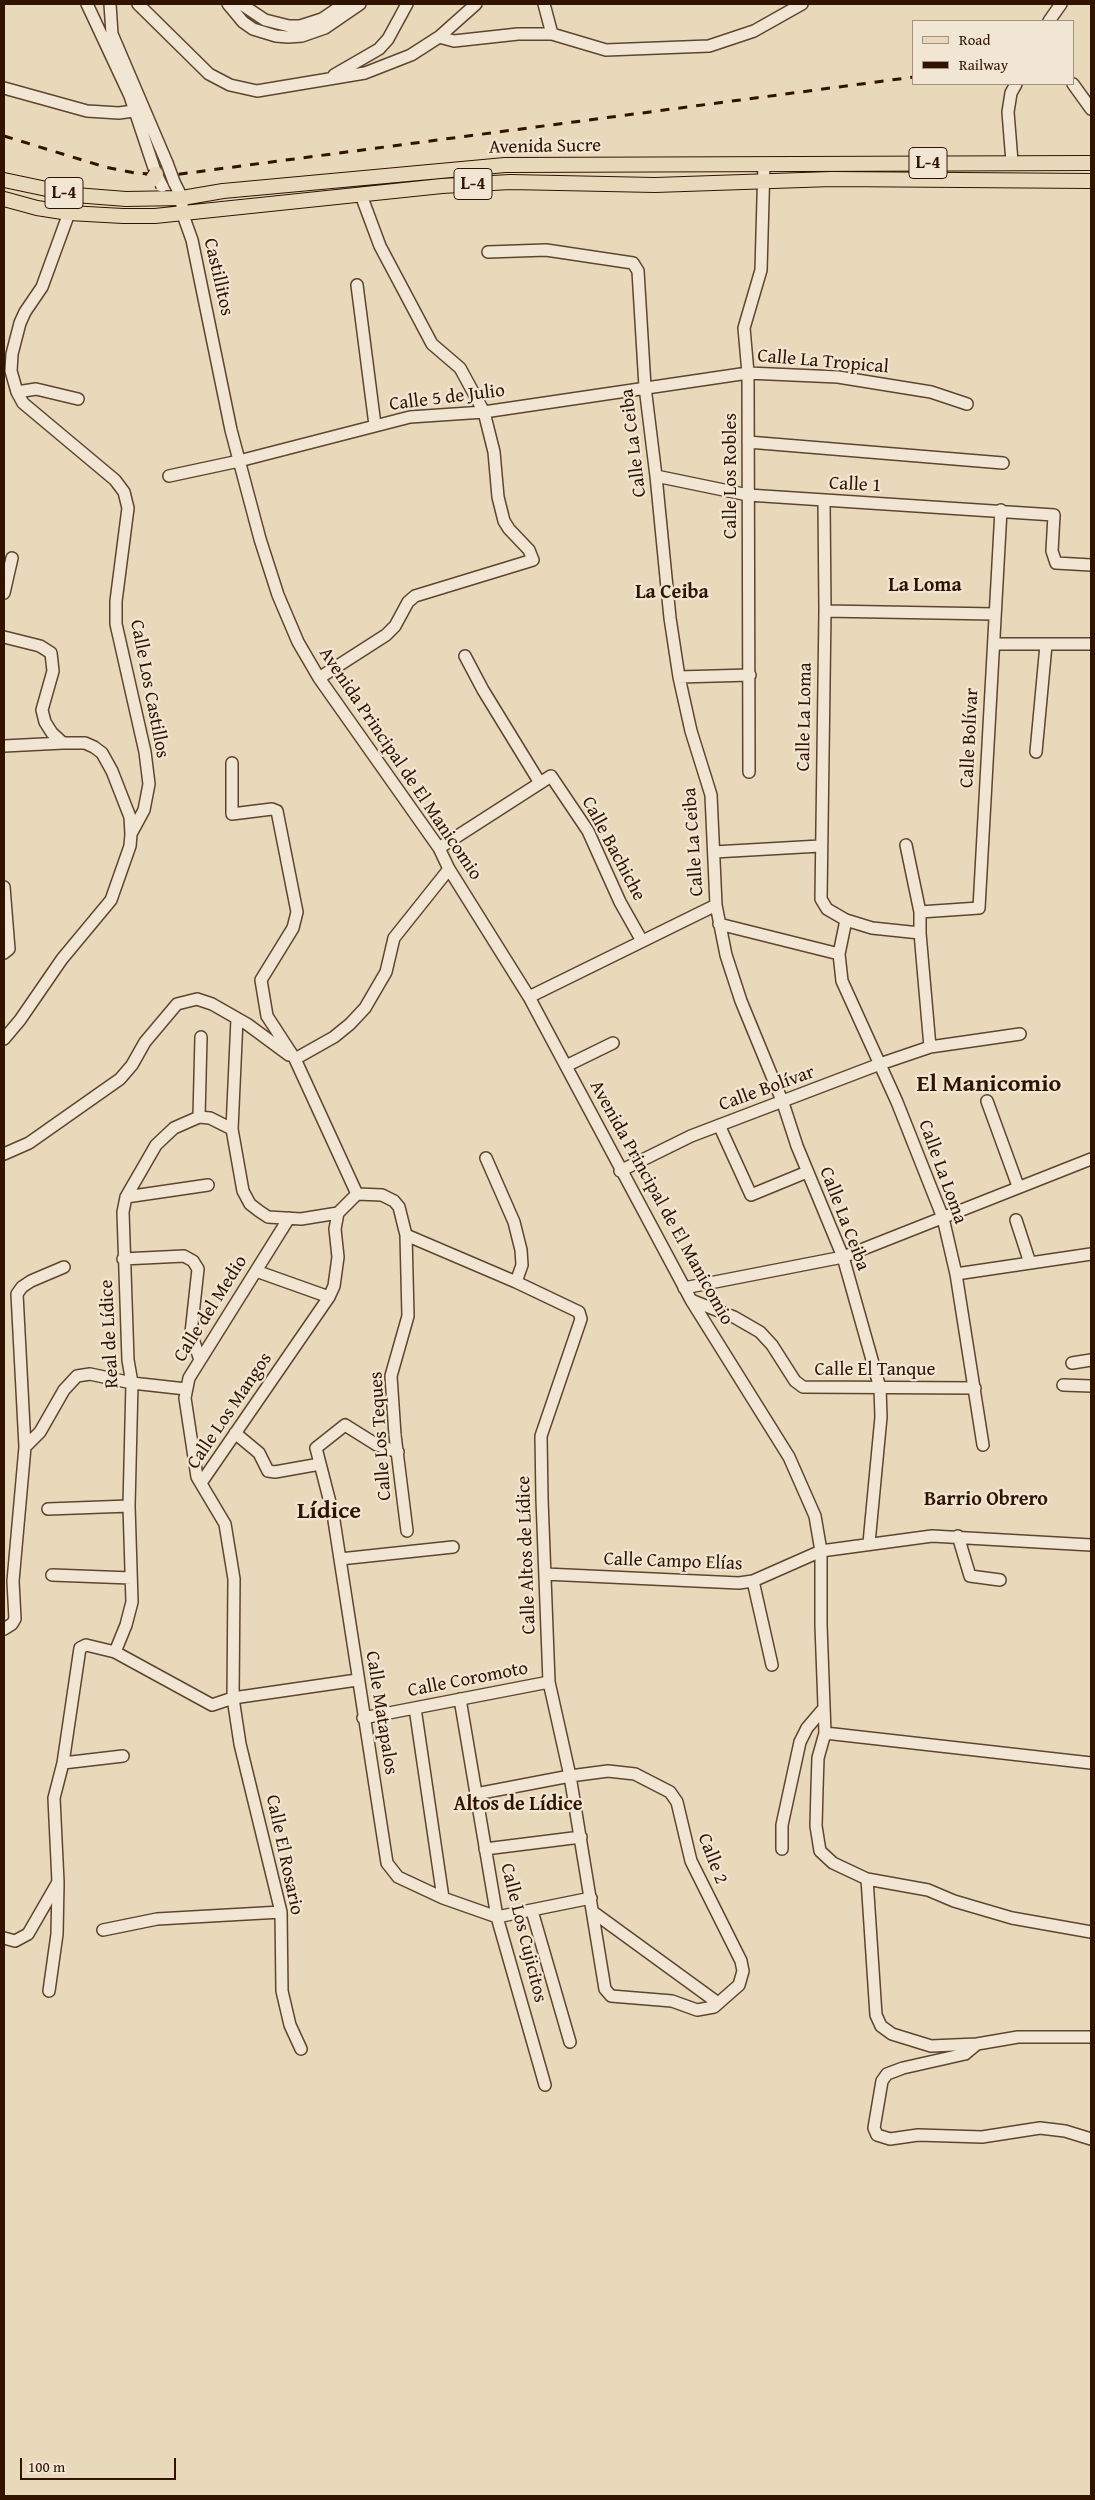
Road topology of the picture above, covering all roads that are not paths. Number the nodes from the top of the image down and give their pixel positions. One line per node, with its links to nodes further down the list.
1 (87, 4): 24 (street)
2 (110, 4): 24 (street)
3 (138, 4): 17 (street)
4 (228, 4): 7 (street)
5 (242, 4): 6 (street)
6 (344, 4)
7 (360, 4)
8 (407, 4): 17 (street)
9 (476, 4): 16 (street)
10 (544, 4): 15 (street)
11 (802, 4): 15 (street)
12 (1059, 6): 13 (street); 14 (street)
13 (1050, 20)
14 (1056, 20)
15 (552, 34): 16 (street)
16 (439, 37): 17 (street)
17 (320, 81)
18 (1015, 85): 25 (street)
19 (1064, 85): 22 (street)
20 (1074, 85): 22 (street)
21 (4, 88): 24 (street)
22 (1082, 98): 23 (street)
23 (1091, 109)
24 (139, 110): 29 (street); 33 (street, bridge)
25 (1012, 162): 26 (main road, Avenida Sucre / L-4); 27 (main road, Avenida Sucre / L-4)
26 (1091, 163)
27 (764, 164): 31 (street, Calle Los Robles); 33 (main road, Avenida Sucre / L-4)
28 (4, 180): 35 (main road, Avenida Sucre / L-4)
29 (158, 181): 33 (main road, Avenida Sucre / L-4); 35 (main road, Avenida Sucre / L-4); 35 (main road); 36 (street)
30 (1091, 181): 31 (main road, Avenida Sucre / L-4)
31 (764, 182): 32 (main road, Avenida Sucre / L-4); 41 (street, Calle Los Robles)
32 (361, 195): 36 (main road, Avenida Sucre / L-4); 46 (street)
33 (182, 198): 36 (street)
34 (4, 199): 37 (main road, Avenida Sucre / L-4)
35 (126, 199)
36 (182, 212): 37 (main road, Avenida Sucre / L-4); 40 (street, Castillitos)
37 (69, 213): 43 (street, Calle Los Castillos)
38 (488, 252): 42 (street, Calle La Ceiba)
39 (357, 285): 47 (street)
40 (216, 350): 49 (street, Avenida Principal de El Manicomio)
41 (748, 373): 42 (street, Calle La Tropical); 45 (street, Calle La Tropical); 48 (street, Calle Los Robles)
42 (645, 387): 46 (street, Calle 5 de Julio); 52 (street, Calle La Ceiba)
43 (17, 392): 44 (street); 75 (street, Calle Los Castillos)
44 (78, 399)
45 (967, 404)
46 (484, 412): 47 (street, Calle 5 de Julio); 68 (street)
47 (375, 425): 49 (street, Calle 5 de Julio)
48 (748, 442): 50 (street); 53 (street, Calle Los Robles)
49 (239, 460): 51 (street, Calle 5 de Julio); 68 (street, Avenida Principal de El Manicomio)
50 (1002, 463)
51 (169, 476)
52 (656, 476): 53 (street, Calle 1); 67 (street, Calle La Ceiba)
53 (748, 495): 54 (street, Calle 1); 66 (street, Calle Los Robles)
54 (824, 502): 55 (street, Calle 1); 59 (street, Calle La Loma)
55 (1001, 510): 57 (street, Calle 1); 60 (street, Calle Bolívar)
56 (12, 558): 58 (street)
57 (1091, 565)
58 (4, 593)
59 (825, 611): 60 (street); 76 (street, Calle La Loma)
60 (994, 614): 62 (street, Calle Bolívar)
61 (4, 637): 69 (street)
62 (994, 644): 63 (street); 83 (street, Calle Bolívar)
63 (1046, 644): 64 (street); 71 (street)
64 (1091, 644)
65 (464, 656): 74 (street)
66 (750, 675): 67 (street); 73 (street, Calle Los Robles)
67 (679, 677): 79 (street, Calle La Ceiba)
68 (319, 678): 78 (street, Avenida Principal de El Manicomio)
69 (63, 743): 70 (street); 75 (street)
70 (4, 746)
71 (1036, 752)
72 (232, 763): 97 (street)
73 (749, 772)
74 (540, 783): 78 (street); 87 (street, Calle Bachiche)
75 (131, 834): 94 (street, Calle Los Castillos)
76 (820, 846): 79 (street); 84 (street, Calle La Loma)
77 (906, 846): 83 (street)
78 (438, 848): 80 (street, Avenida Principal de El Manicomio)
79 (714, 852): 82 (street, Calle La Ceiba)
80 (449, 869): 90 (street, Avenida Principal de El Manicomio); 97 (street)
81 (4, 887): 88 (street)
82 (716, 906): 85 (street, Calle La Ceiba); 87 (street)
83 (920, 912): 86 (street)
84 (846, 920): 86 (street, Calle La Loma); 89 (street, Calle La Loma)
85 (719, 924): 89 (street); 101 (street, Calle La Ceiba)
86 (920, 934): 96 (street)
87 (642, 941): 90 (street)
88 (6, 951)
89 (839, 954): 98 (street, Calle La Loma)
90 (529, 997): 99 (street, Avenida Principal de El Manicomio)
91 (237, 1019): 97 (street); 104 (street); 105 (street)
92 (1020, 1034): 96 (street, Calle Bolívar)
93 (201, 1036): 102 (street)
94 (4, 1039)
95 (613, 1043): 99 (street)
96 (930, 1047): 98 (street, Calle Bolívar)
97 (295, 1059): 113 (street)
98 (880, 1064): 101 (street, Calle Bolívar); 117 (street, Calle La Loma)
99 (566, 1066): 108 (street, Avenida Principal de El Manicomio)
100 (987, 1101): 112 (street)
101 (783, 1103): 103 (street, Calle Bolívar); 109 (street, Calle La Ceiba)
102 (199, 1117): 104 (street); 114 (street, Real de Lídice)
103 (719, 1125): 108 (street, Calle Bolívar); 109 (street)
104 (232, 1129): 116 (street)
105 (4, 1154)
106 (486, 1158): 127 (street)
107 (1089, 1159): 110 (street); 112 (street)
108 (620, 1171): 128 (street, Avenida Principal de El Manicomio)
109 (807, 1172): 121 (street, Calle La Ceiba)
110 (1091, 1172)
111 (208, 1185): 114 (street)
112 (1018, 1186): 117 (street)
113 (357, 1194): 115 (street); 119 (street, Calle Los Teques)
114 (126, 1196): 122 (street, Real de Lídice)
115 (338, 1212): 116 (street); 129 (street, Calle Los Mangos)
116 (289, 1218): 125 (street, Calle del Medio)
117 (943, 1218): 121 (street); 126 (street, Calle La Loma)
118 (1016, 1220): 123 (street)
119 (406, 1235): 127 (street, Calle Altos de Lídice); 143 (street, Calle Los Teques)
120 (1091, 1254): 123 (street)
121 (843, 1257): 128 (street); 137 (street, Calle La Ceiba)
122 (123, 1259): 131 (street); 134 (street, Real de Lídice)
123 (1030, 1263): 126 (street)
124 (64, 1267): 142 (street)
125 (256, 1271): 129 (street); 131 (street, Calle del Medio)
126 (956, 1274): 138 (street, Calle La Loma)
127 (516, 1282): 156 (street, Calle Altos de Lídice)
128 (684, 1288): 130 (street, Avenida Principal de El Manicomio)
129 (329, 1298): 140 (street, Calle Los Mangos)
130 (691, 1300): 137 (street, Calle El Tanque); 153 (street, Avenida Principal de El Manicomio)
131 (200, 1360): 139 (street, Calle del Medio)
132 (1091, 1360): 133 (street)
133 (1072, 1363)
134 (132, 1383): 139 (street); 142 (street); 146 (street, Real de Lídice)
135 (1063, 1385): 136 (street)
136 (1091, 1386)
137 (880, 1388): 138 (street, Calle El Tanque); 150 (street, Calle La Ceiba)
138 (975, 1388): 141 (street, Calle La Loma)
139 (186, 1389): 145 (street, Calle del Medio)
140 (235, 1433): 144 (street); 145 (street, Calle Los Mangos)
141 (983, 1444)
142 (25, 1447): 160 (street)
143 (398, 1452): 144 (street, Calle Matapalos); 148 (street, Calle Los Teques)
144 (320, 1464): 154 (street, Calle Matapalos)
145 (201, 1483): 165 (street, Calle Los Mangos)
146 (129, 1506): 147 (street); 157 (street, Real de Lídice)
147 (48, 1510)
148 (407, 1531)
149 (958, 1536): 150 (street, Calle Campo Elías); 151 (street, Calle Campo Elías); 158 (street)
150 (869, 1543): 153 (street, Calle Campo Elías)
151 (1091, 1545)
152 (453, 1547): 154 (street)
153 (821, 1551): 159 (street, Calle Campo Elías); 168 (street, Avenida Principal de El Manicomio)
154 (340, 1559): 163 (street, Calle Matapalos)
155 (52, 1574): 157 (street)
156 (545, 1574): 159 (street, Calle Campo Elías); 164 (street, Calle Altos de Lídice)
157 (132, 1578): 161 (street, Real de Lídice)
158 (1000, 1580)
159 (753, 1581): 162 (street)
160 (4, 1630)
161 (115, 1652): 165 (street); 172 (street)
162 (772, 1665)
163 (357, 1680): 165 (street); 169 (street, Calle Matapalos)
164 (549, 1682): 166 (street, Calle Coromoto); 174 (street, Calle Altos de Lídice)
165 (233, 1698): 184 (street, Calle El Rosario)
166 (460, 1699): 167 (street, Calle Coromoto); 175 (street, Calle Los Cujicitos)
167 (415, 1708): 169 (street, Calle Coromoto); 181 (street)
168 (824, 1708): 170 (street, Avenida Principal de El Manicomio); 178 (street)
169 (364, 1718): 181 (street, Calle Matapalos)
170 (825, 1733): 173 (street); 179 (street, Avenida Principal de El Manicomio)
171 (123, 1756): 172 (street)
172 (63, 1763): 180 (street)
173 (1091, 1763)
174 (570, 1776): 175 (street, Calle 2); 176 (street, Calle Altos de Lídice); 192 (street, Calle 2)
175 (476, 1794): 177 (street, Calle Los Cujicitos)
176 (581, 1838): 177 (street); 182 (street, Calle Altos de Lídice)
177 (485, 1849): 186 (street, Calle Los Cujicitos)
178 (782, 1849)
179 (867, 1879): 188 (street, Avenida Principal de El Manicomio); 195 (street)
180 (58, 1882): 189 (street); 191 (street)
181 (443, 1898): 186 (street, Calle Matapalos)
182 (591, 1898): 183 (street, Calle Matapalos); 185 (street, Calle Altos de Lídice)
183 (532, 1911): 186 (street, Calle Matapalos); 194 (street)
184 (281, 1912): 187 (street); 196 (street, Calle El Rosario)
185 (593, 1912): 190 (street, Calle Altos de Lídice); 192 (street)
186 (497, 1917): 197 (street, Calle Los Cujicitos)
187 (104, 1930)
188 (1091, 1932)
189 (4, 1938)
190 (605, 1989): 192 (street, Calle 2)
191 (49, 1992)
192 (718, 2003)
193 (1091, 2037): 195 (street)
194 (570, 2042)
195 (977, 2044): 198 (street)
196 (301, 2049)
197 (545, 2086)
198 (1091, 2139)

